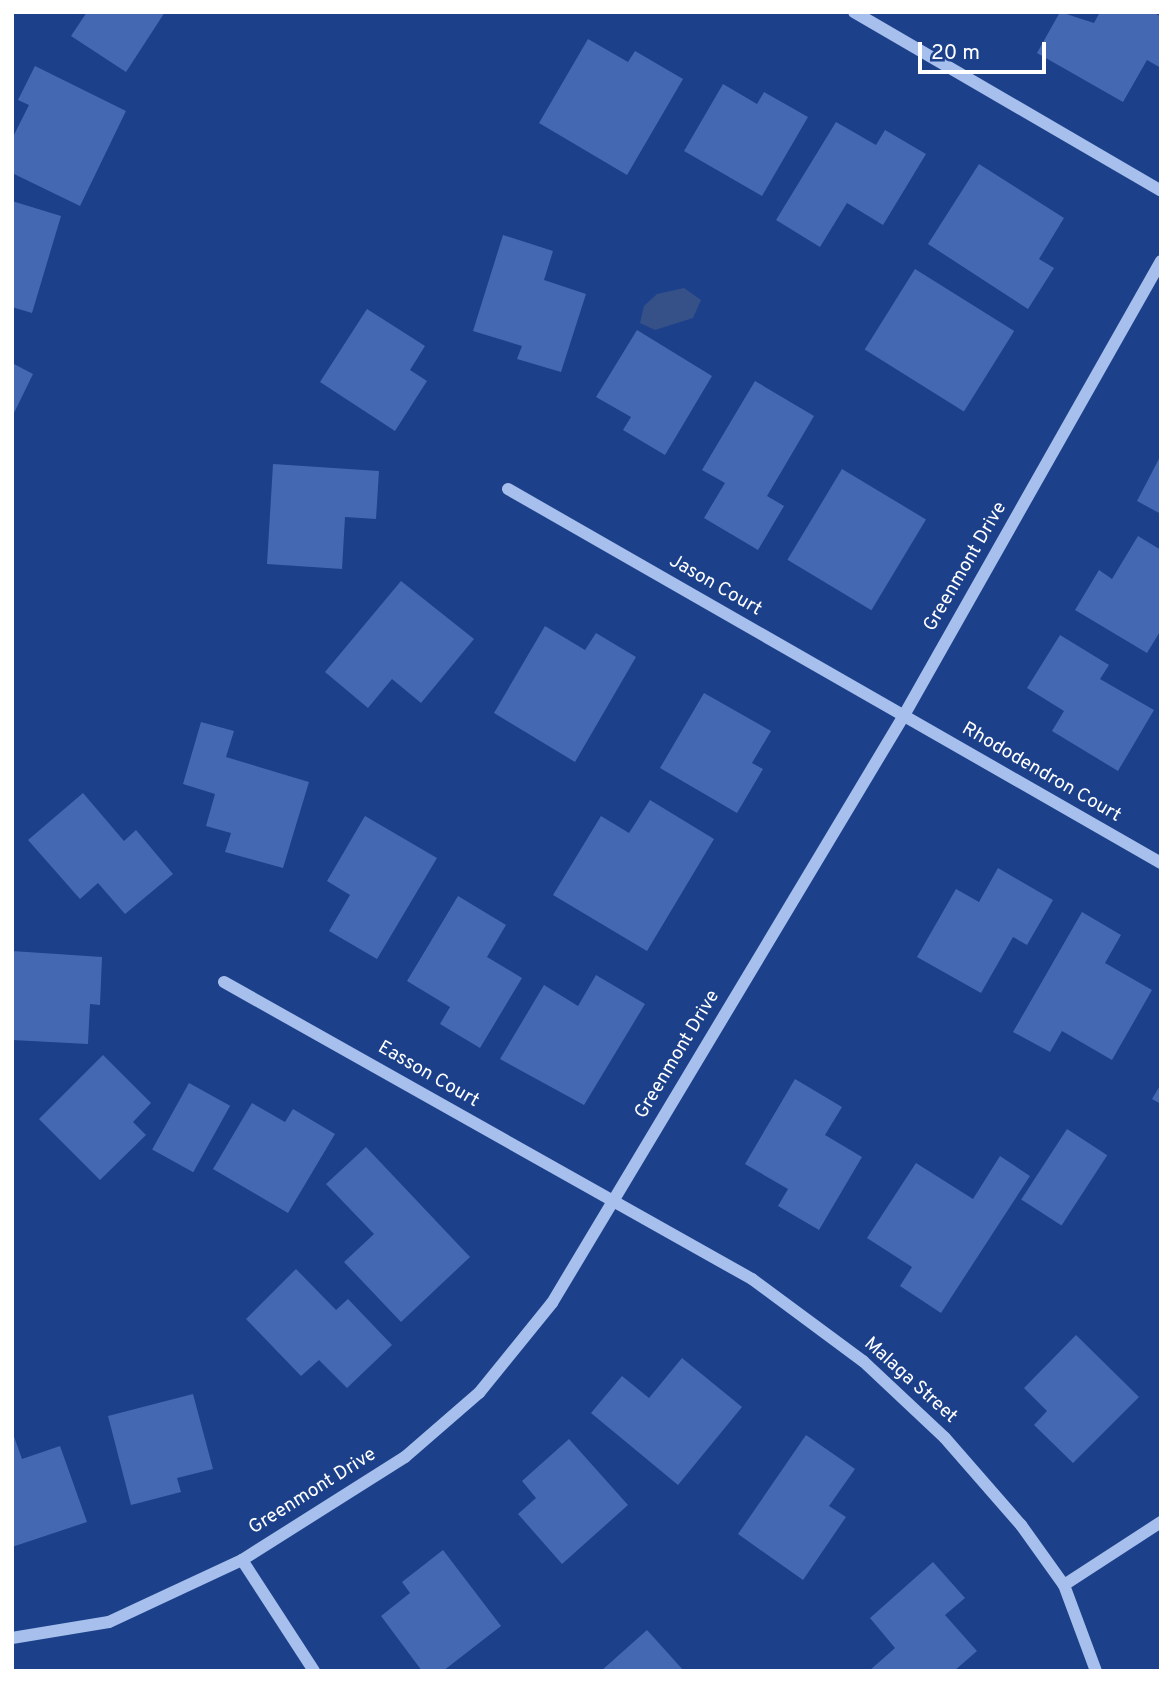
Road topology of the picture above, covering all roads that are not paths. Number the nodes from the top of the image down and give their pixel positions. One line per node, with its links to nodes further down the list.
1 (854, 12): 2 (street)
2 (1161, 191)
3 (1161, 261): 5 (street, Greenmont Drive)
4 (508, 489): 5 (street, Jason Court)
5 (903, 717): 6 (street, Rhododendron Court); 8 (street, Greenmont Drive)
6 (1161, 863)
7 (224, 982): 8 (street, Easson Court)
8 (613, 1202): 10 (street, Greenmont Drive); 11 (street, Malaga Street)
9 (1161, 1522): 11 (street)
10 (242, 1560): 12 (street, Greenmont Drive); 13 (street)
11 (1064, 1585): 14 (street, Malaga Street)
12 (12, 1638)
13 (314, 1671)
14 (1096, 1671)

